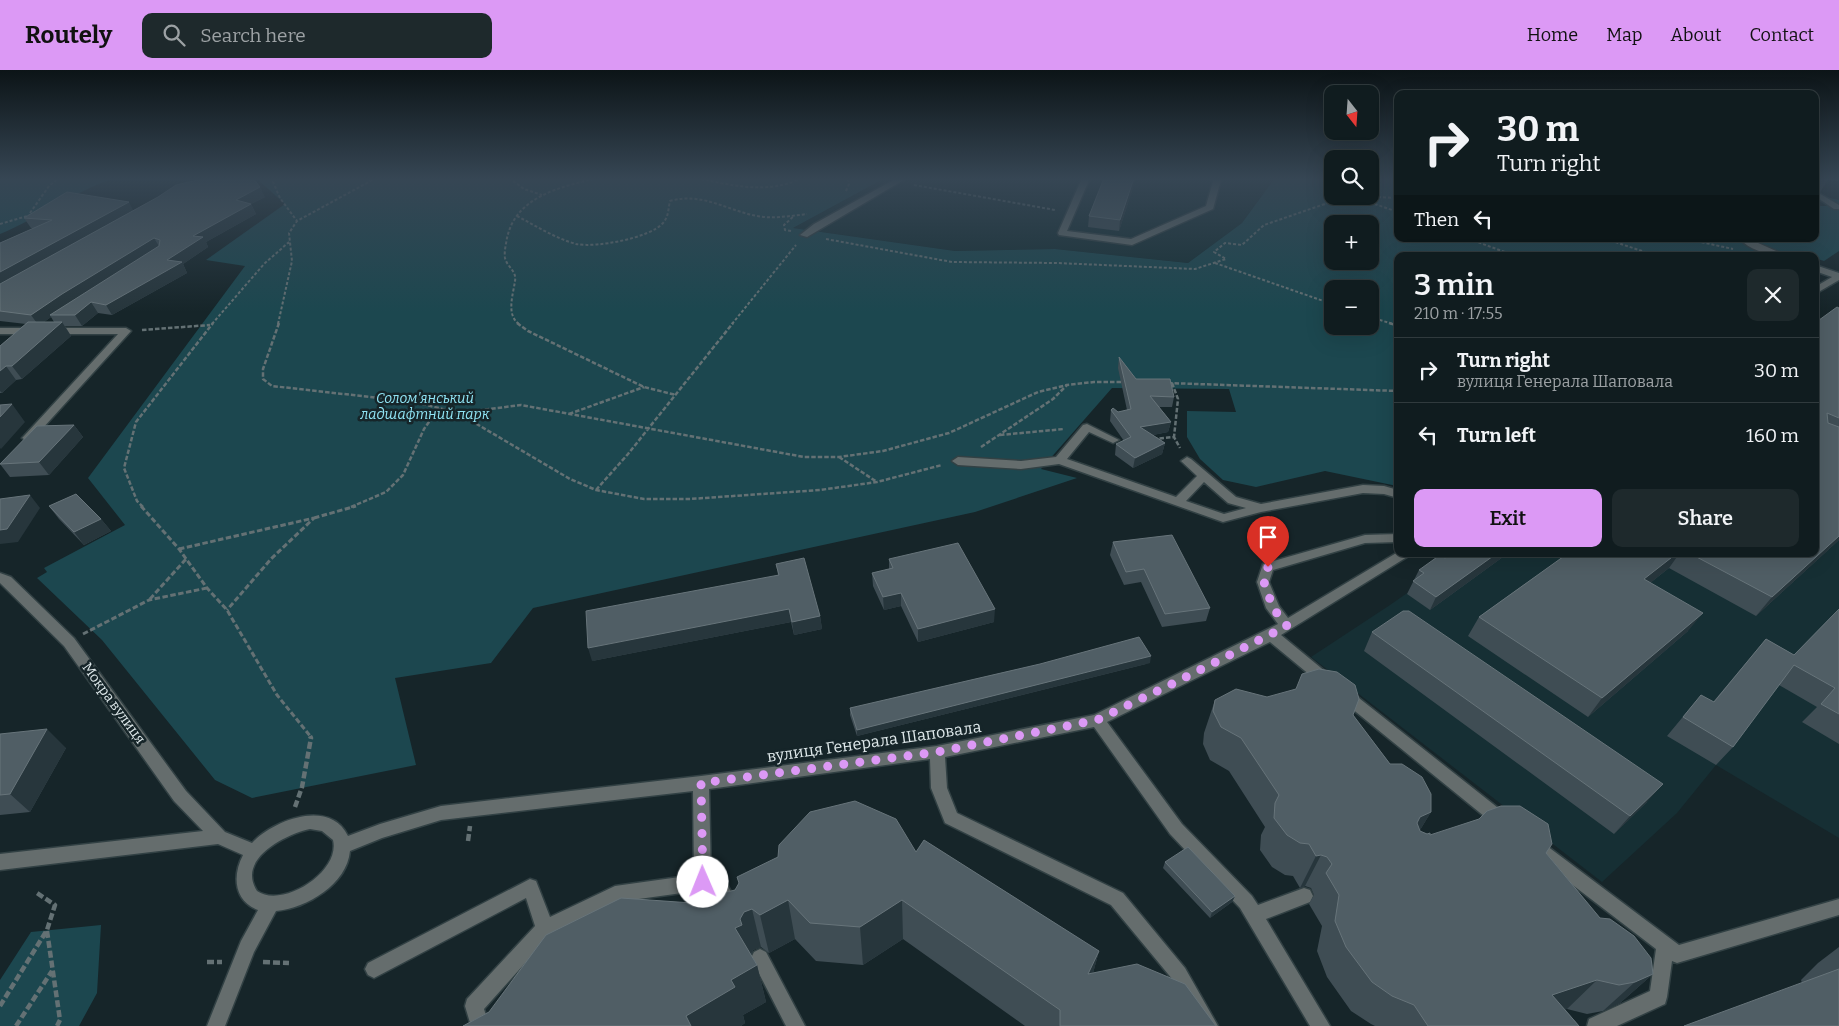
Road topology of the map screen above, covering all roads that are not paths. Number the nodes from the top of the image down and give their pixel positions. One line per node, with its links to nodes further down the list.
1 (823, 223): 4 (street)
2 (1066, 223): 3 (street)
3 (1175, 223)
4 (804, 235)
5 (1747, 242): 6 (street)
6 (1773, 252)
7 (1819, 269): 8 (street)
8 (1839, 276): 9 (street)
9 (1819, 288)
10 (57, 319): 12 (street)
11 (0, 331): 12 (street)
12 (41, 331): 14 (street)
13 (1113, 440): 15 (street)
14 (20, 447)
15 (1060, 460): 16 (street); 20 (street)
16 (958, 461)
17 (1188, 461): 18 (street)
18 (1204, 476): 20 (street); 21 (street)
19 (1394, 493): 21 (street)
20 (1178, 502): 21 (street)
21 (1262, 508)
22 (1394, 538): 25 (street)
23 (1397, 557): 25 (street, вулиця Генерала Шаповала)
24 (0, 578): 33 (street, Мокра вулиця)
25 (1287, 626): 26 (street, вулиця Генерала Шаповала)
26 (1271, 635): 27 (street, вулиця Генерала Шаповала); 30 (street)
27 (1097, 720): 28 (street, вулиця Генерала Шаповала); 42 (street)
28 (937, 752): 29 (street, вулиця Генерала Шаповала); 51 (street)
29 (701, 783): 35 (street, вулиця Генерала Шаповала); 38 (street)
30 (1496, 816): 31 (street); 32 (street)
31 (1480, 823)
32 (1514, 830)
33 (219, 837): 36 (street); 37 (street)
34 (1527, 840): 45 (street)
35 (343, 846): 36 (street); 40 (street)
36 (255, 852): 40 (street)
37 (0, 862)
38 (703, 882): 43 (street); 44 (street)
39 (1304, 896): 42 (street)
40 (271, 904): 48 (street)
41 (1839, 907): 45 (street)
42 (1254, 915): 52 (street)
43 (738, 921)
44 (545, 928): 47 (street); 49 (street)
45 (1665, 945): 53 (street)
46 (760, 958): 50 (street)
47 (374, 969)
48 (216, 1026)
49 (480, 1026)
50 (796, 1026)
51 (1210, 1026)
52 (1321, 1026)
53 (1596, 1026)

